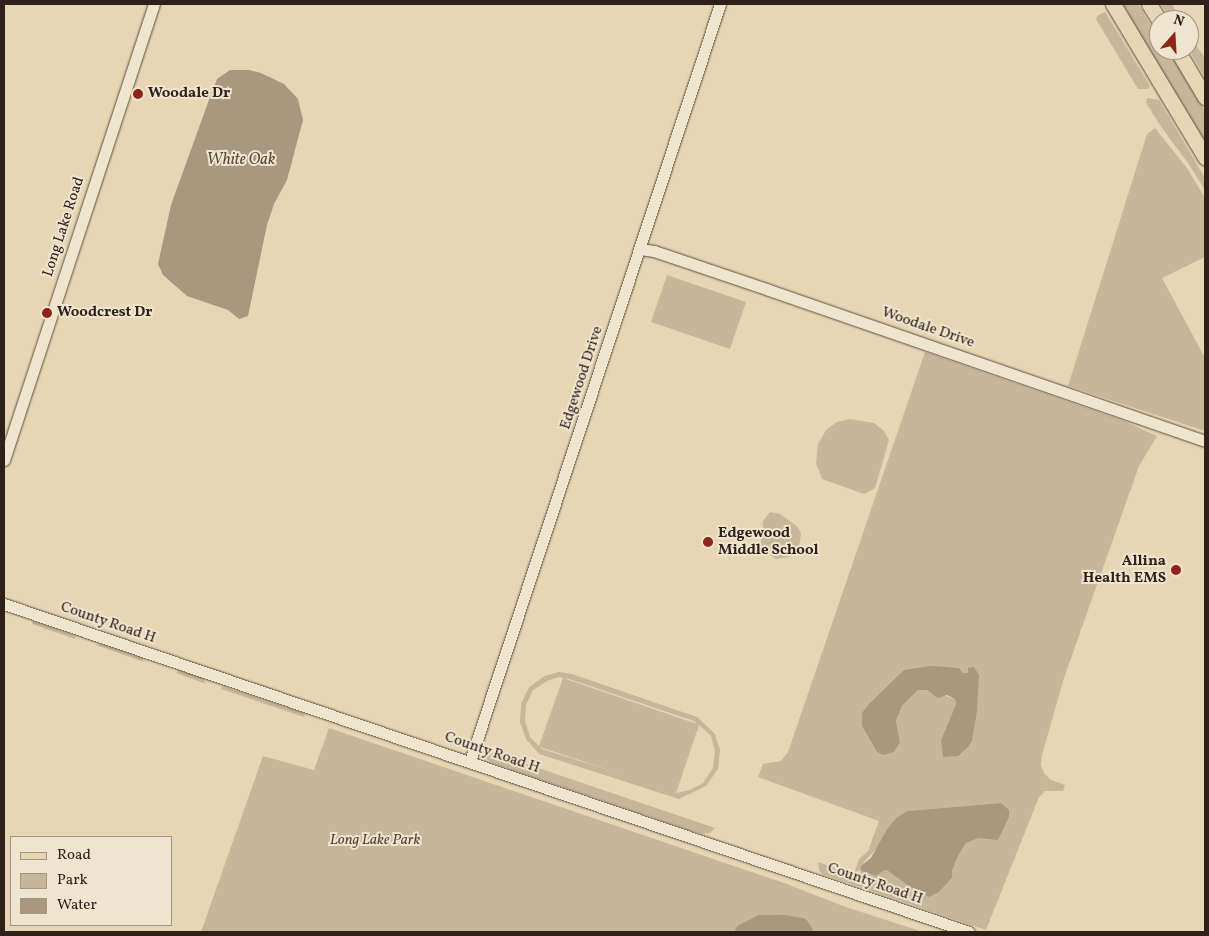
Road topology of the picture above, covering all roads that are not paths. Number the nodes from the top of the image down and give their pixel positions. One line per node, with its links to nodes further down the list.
1 (154, 4): 9 (street, Long Lake Road)
2 (720, 4): 7 (street, Edgewood Drive)
3 (1113, 4): 6 (main road)
4 (1183, 60): 5 (main road)
5 (1205, 97)
6 (1205, 157)
7 (640, 249): 8 (street, Woodale Drive); 11 (street, Edgewood Drive)
8 (1205, 441)
9 (4, 460)
10 (4, 604): 11 (street, County Road H)
11 (470, 761): 12 (street, County Road H)
12 (969, 932)

